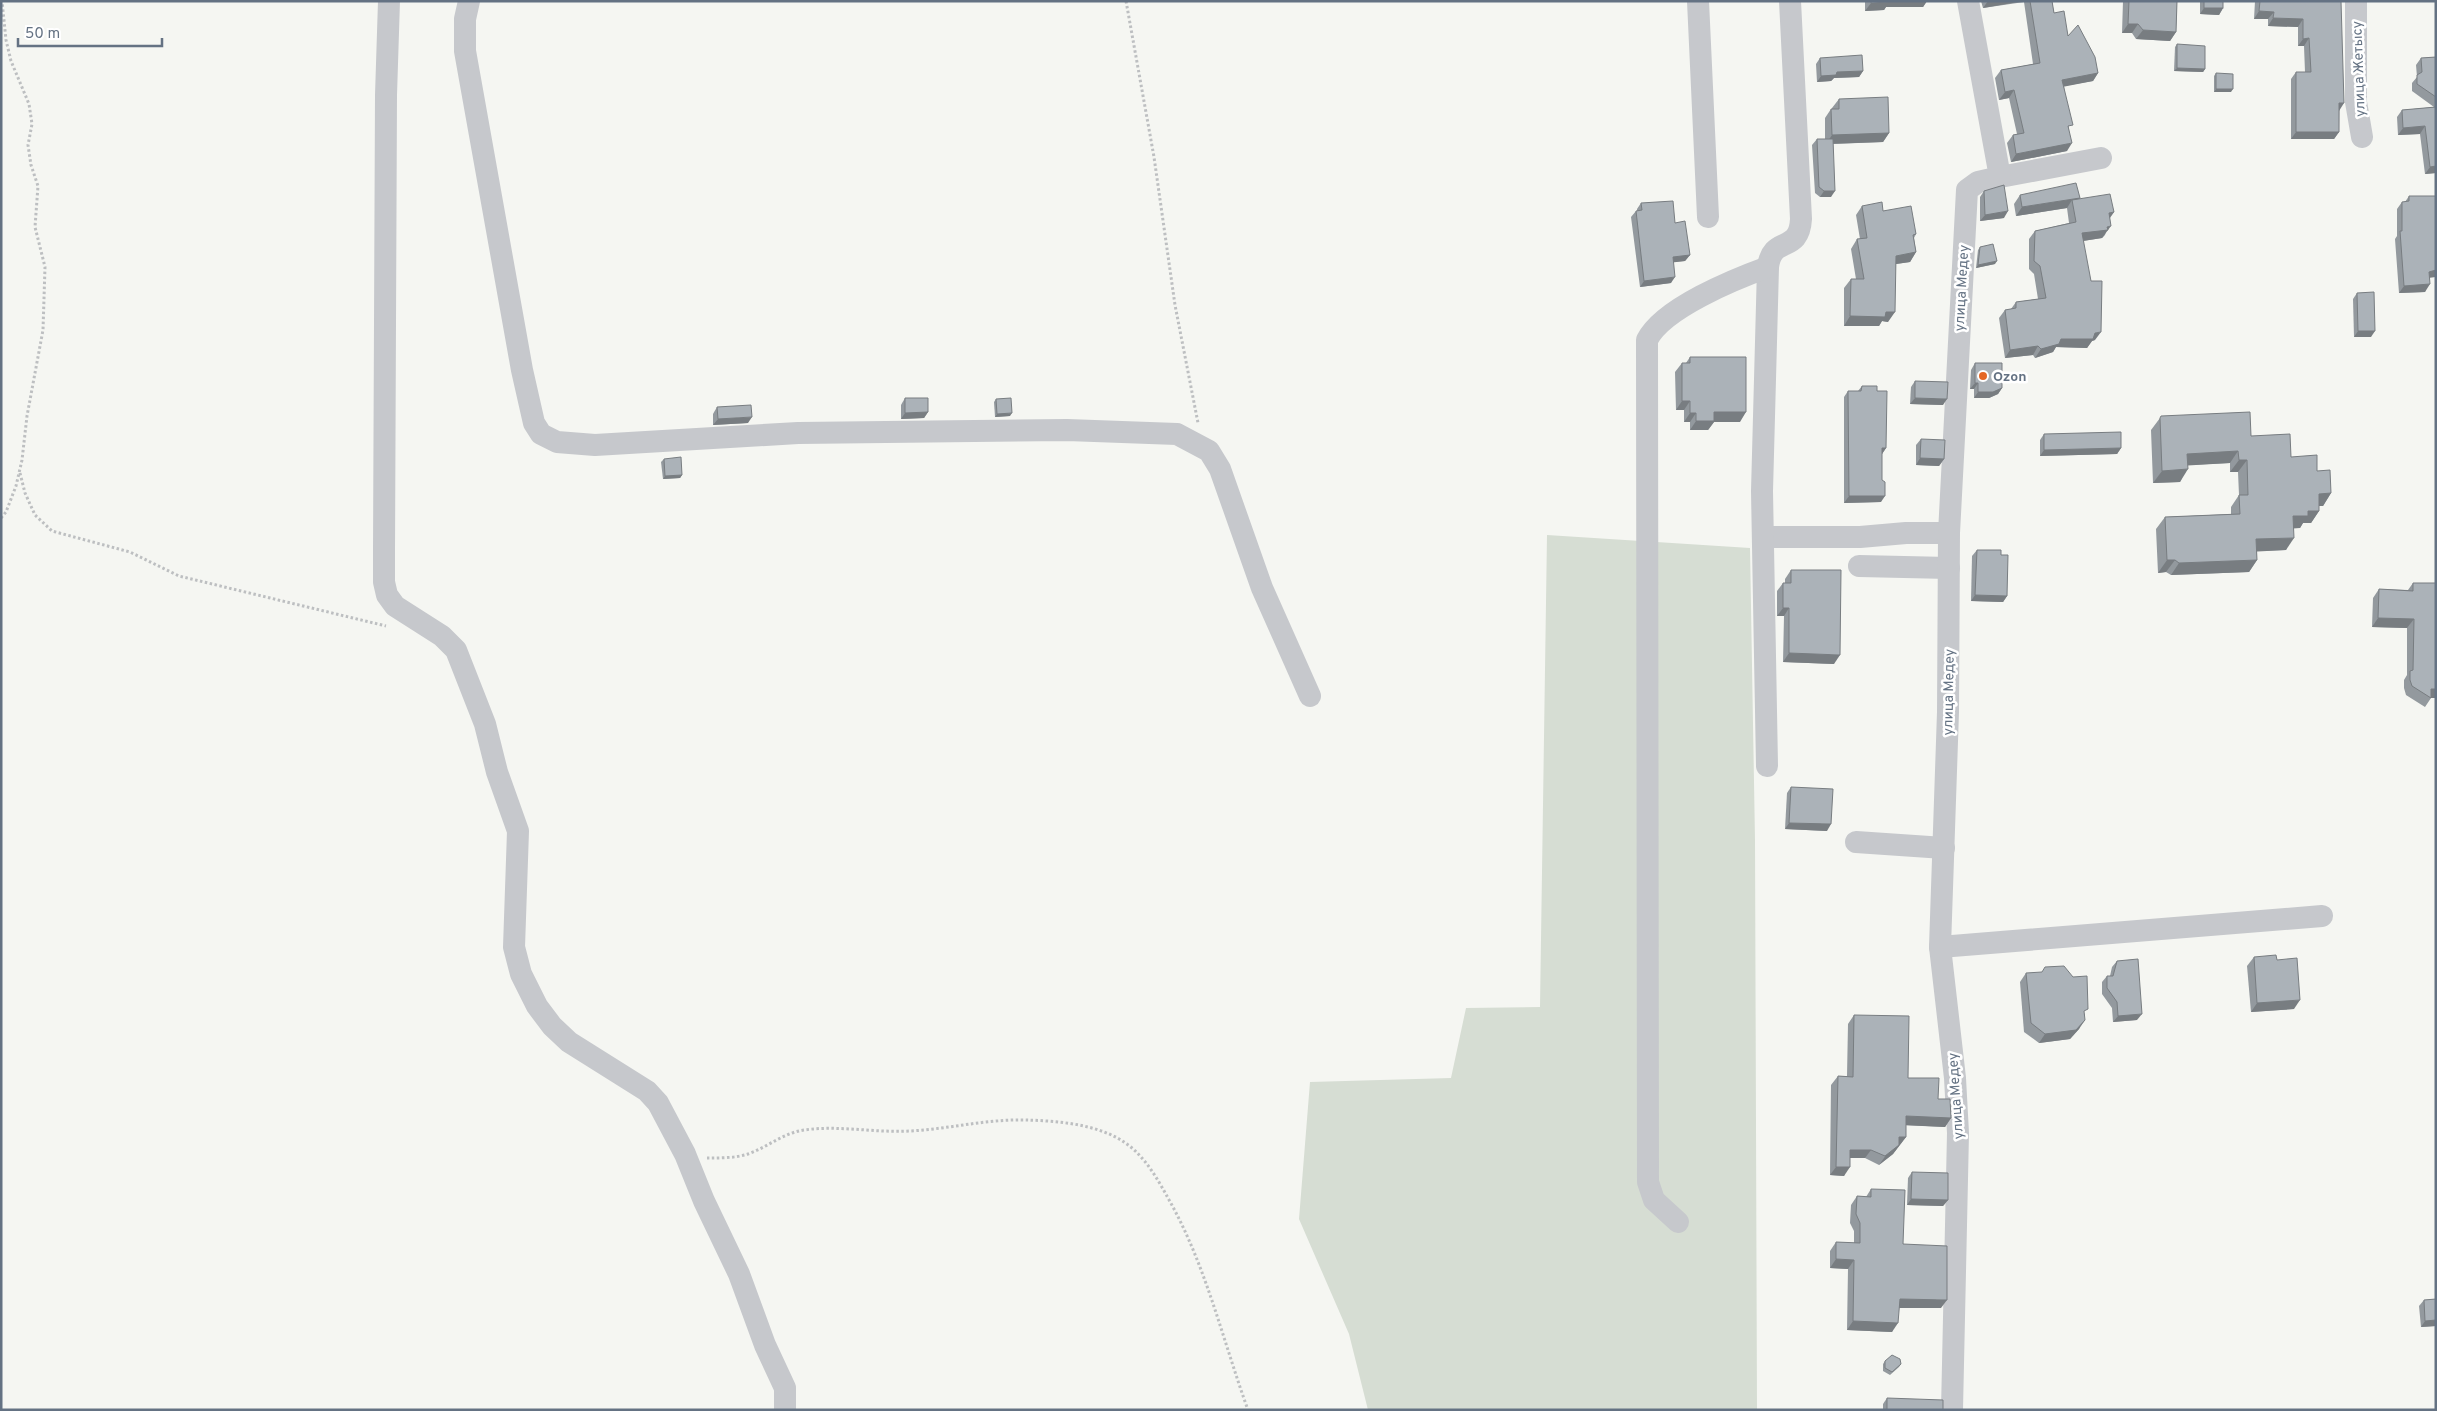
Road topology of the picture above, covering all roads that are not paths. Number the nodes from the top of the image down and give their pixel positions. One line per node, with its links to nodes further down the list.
1 (389, 1): 23 (street)
2 (469, 1): 16 (street)
3 (1698, 1): 10 (street)
4 (1790, 1): 11 (street)
5 (1968, 1): 9 (street)
6 (2356, 1): 7 (street, улица Жетысу)
7 (2362, 137)
8 (2101, 158): 9 (street)
9 (2000, 177): 12 (street, улица Медеу)
10 (1708, 217)
11 (1768, 267): 13 (street); 22 (street)
12 (1949, 533): 13 (street); 15 (street, улица Медеу)
13 (1764, 537): 17 (street)
14 (1860, 566): 15 (street)
15 (1949, 568): 19 (street, улица Медеу)
16 (1310, 696)
17 (1767, 766)
18 (1856, 842): 19 (street)
19 (1944, 848): 21 (street, улица Медеу)
20 (2322, 916): 21 (street)
21 (1940, 947): 24 (street, улица Медеу)
22 (1678, 1222)
23 (785, 1410)
24 (1952, 1410)

